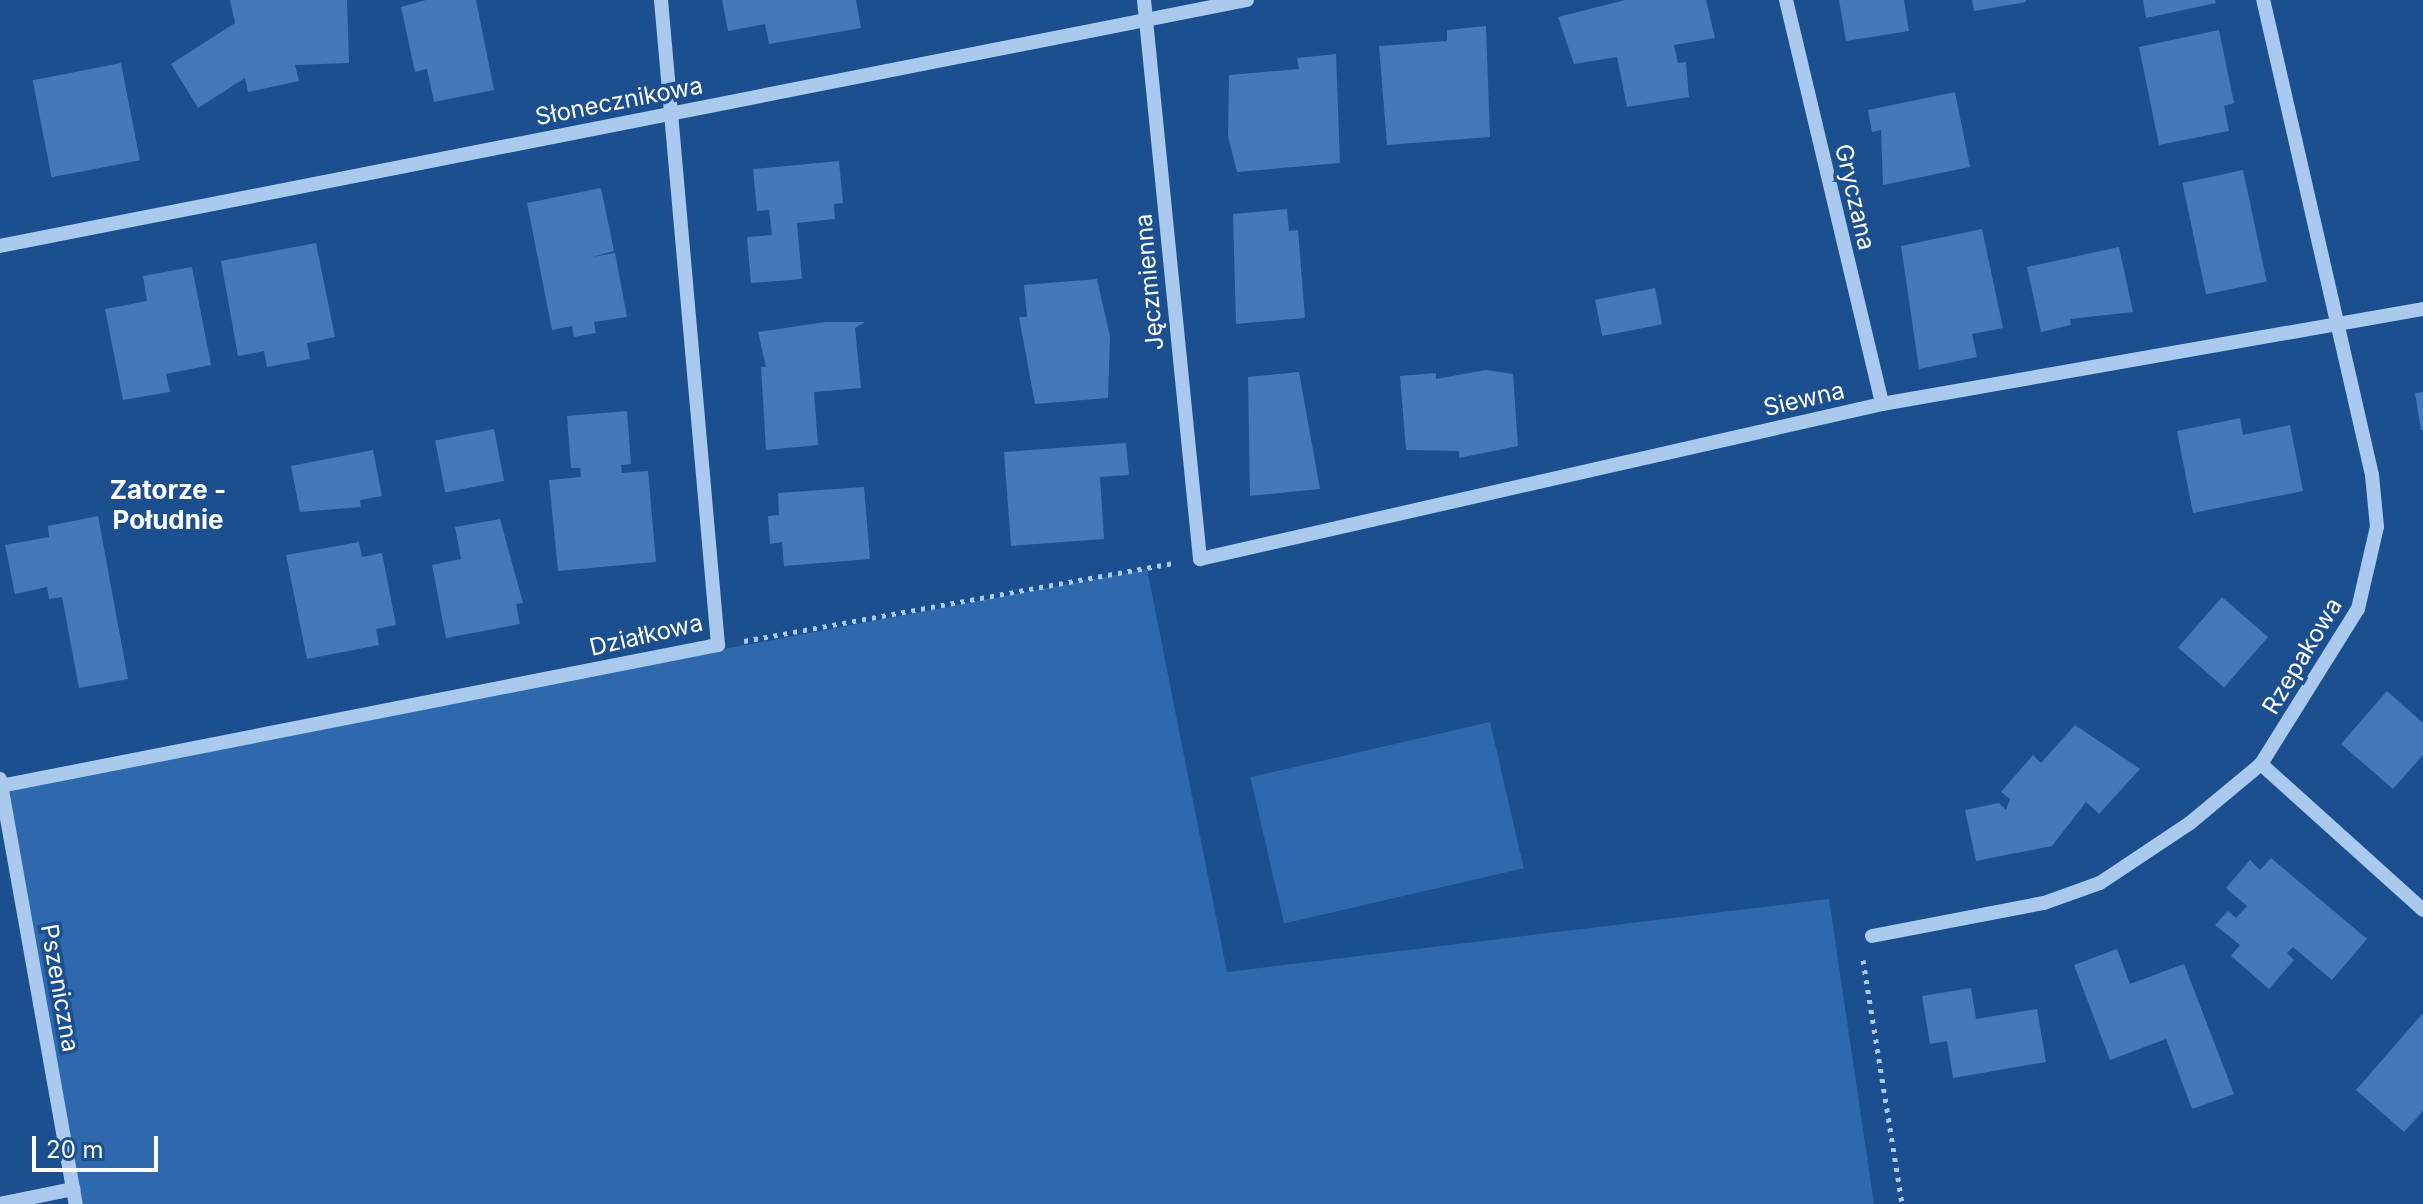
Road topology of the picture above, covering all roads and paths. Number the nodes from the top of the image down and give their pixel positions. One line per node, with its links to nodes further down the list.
1 (661, 0): 7 (street, Działkowa)
2 (1144, 0): 6 (street, Jęczmienna)
3 (1247, 0): 6 (street, Słonecznikowa)
4 (1786, 0): 11 (street, Gryczana)
5 (2263, 0): 10 (street, Rzepakowa)
6 (1146, 19): 7 (street, Słonecznikowa); 12 (street, Jęczmienna)
7 (672, 113): 8 (street, Słonecznikowa); 13 (street, Działkowa)
8 (0, 246)
9 (2423, 309): 10 (street, Siewna)
10 (2340, 329): 11 (street, Siewna); 14 (street, Rzepakowa)
11 (1882, 404): 12 (street, Siewna)
12 (1200, 559): 13 (path)
13 (718, 645): 15 (street, Działkowa)
14 (2261, 764): 16 (street); 17 (street, Rzepakowa)
15 (1, 782): 18 (street, Pszeniczna)
16 (2423, 910)
17 (1872, 936): 20 (path)
18 (74, 1197): 19 (street)
19 (0, 1204)
20 (1902, 1204)

